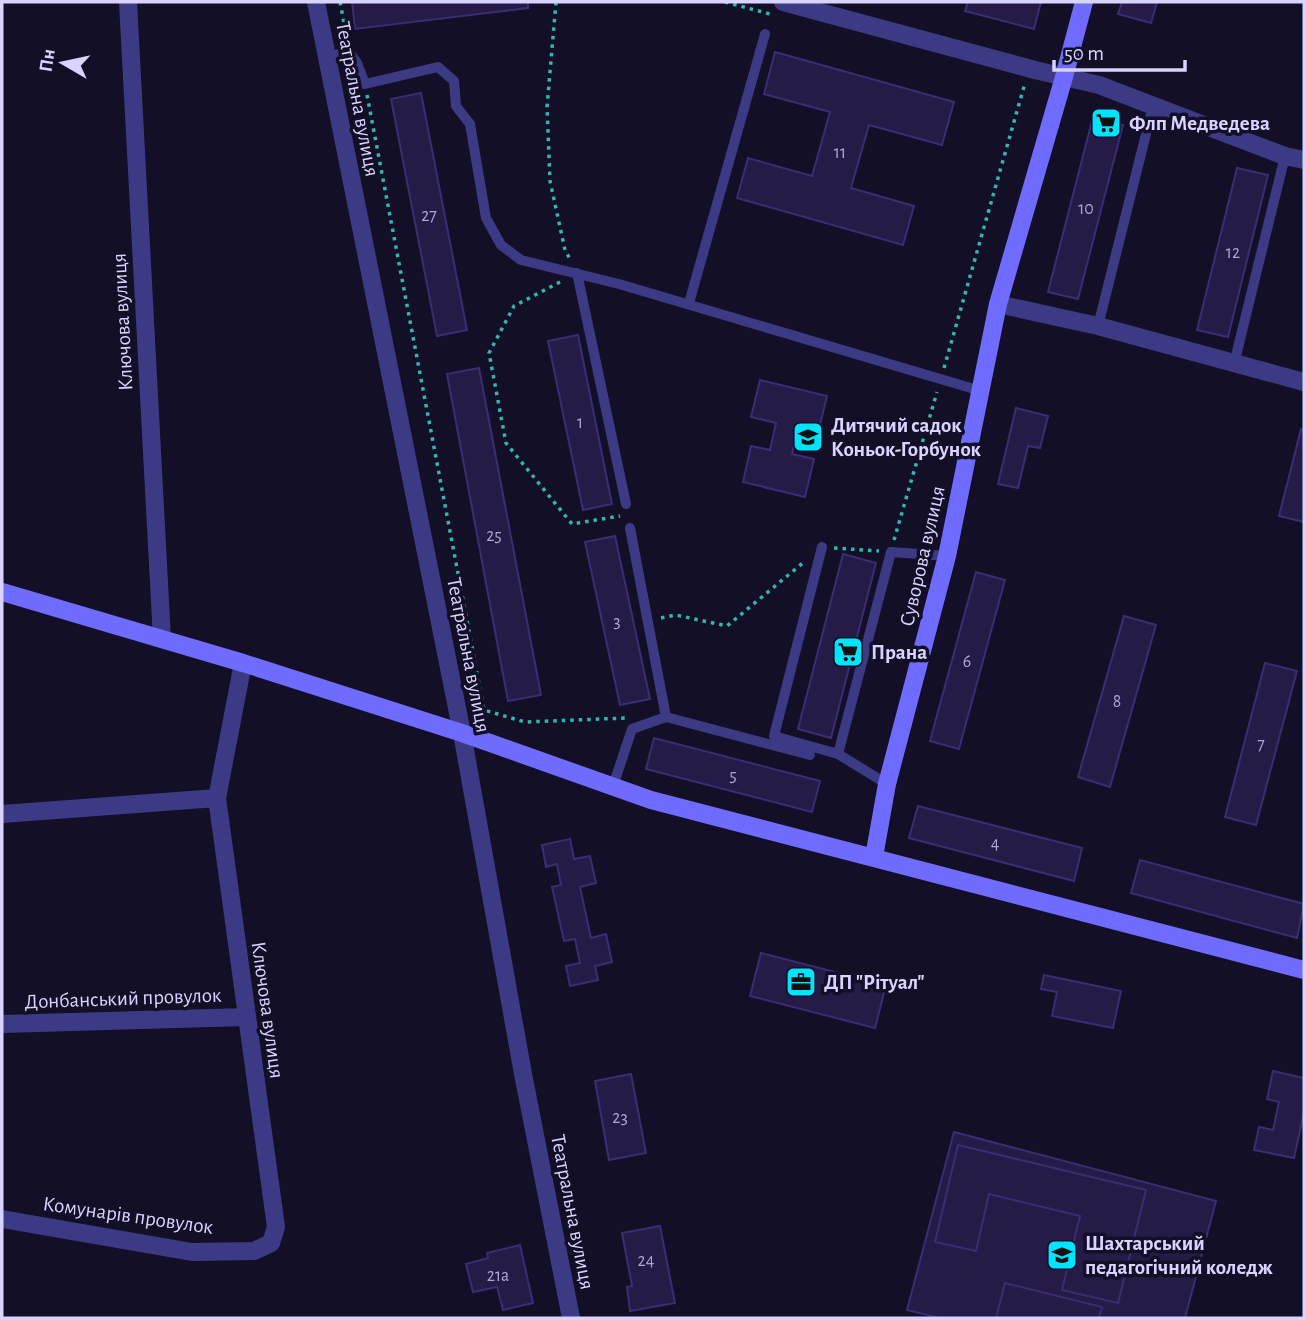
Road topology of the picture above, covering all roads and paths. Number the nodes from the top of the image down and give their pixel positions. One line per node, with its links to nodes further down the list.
1 (128, 2): 32 (street, Ключова вулиця)
2 (316, 2): 9 (street, Театральна вулиця)
3 (340, 2): 8 (path)
4 (556, 2): 16 (path)
5 (783, 2): 10 (street)
6 (1084, 2): 11 (street, Суворова вулиця)
7 (765, 34): 17 (lane)
8 (349, 51): 9 (lane); 12 (lane)
9 (325, 57): 36 (street, Театральна вулиця)
10 (1035, 70): 11 (street); 21 (path)
11 (1064, 78): 13 (street); 18 (street, Суворова вулиця)
12 (365, 84): 16 (lane); 35 (path)
13 (1153, 106): 14 (street); 19 (lane)
14 (1285, 156): 15 (street); 20 (lane)
15 (1304, 160)
16 (577, 274): 17 (lane); 24 (lane); 25 (path)
17 (689, 303): 21 (lane)
18 (999, 304): 19 (street); 23 (street, Суворова вулиця)
19 (1098, 326): 20 (street)
20 (1234, 364): 22 (street)
21 (942, 378): 23 (lane); 28 (path)
22 (1304, 383)
23 (981, 391): 29 (street, Суворова вулиця)
24 (626, 504)
25 (628, 515)
26 (630, 528): 31 (lane)
27 (822, 547): 28 (path); 31 (path); 37 (lane)
28 (891, 552): 29 (lane); 37 (lane)
29 (947, 556): 39 (street, Суворова вулиця)
30 (2, 592): 32 (street)
31 (648, 621): 34 (lane)
32 (162, 639): 33 (street)
33 (243, 663): 36 (street); 41 (street, Ключова вулиця)
34 (666, 716): 38 (lane); 40 (lane)
35 (628, 718)
36 (462, 733): 40 (street); 49 (street, Театральна вулиця)
37 (838, 754): 39 (lane)
38 (810, 755)
39 (887, 784): 43 (street, Суворова вулиця)
40 (613, 786): 43 (street)
41 (217, 798): 42 (street); 45 (street, Ключова вулиця)
42 (2, 814)
43 (874, 857): 44 (street)
44 (1304, 970)
45 (246, 1017): 46 (street, Донбанський провулок); 48 (street, Ключова вулиця)
46 (2, 1024)
47 (2, 1219): 48 (street, Комунарів провулок)
48 (276, 1227)
49 (571, 1318)

